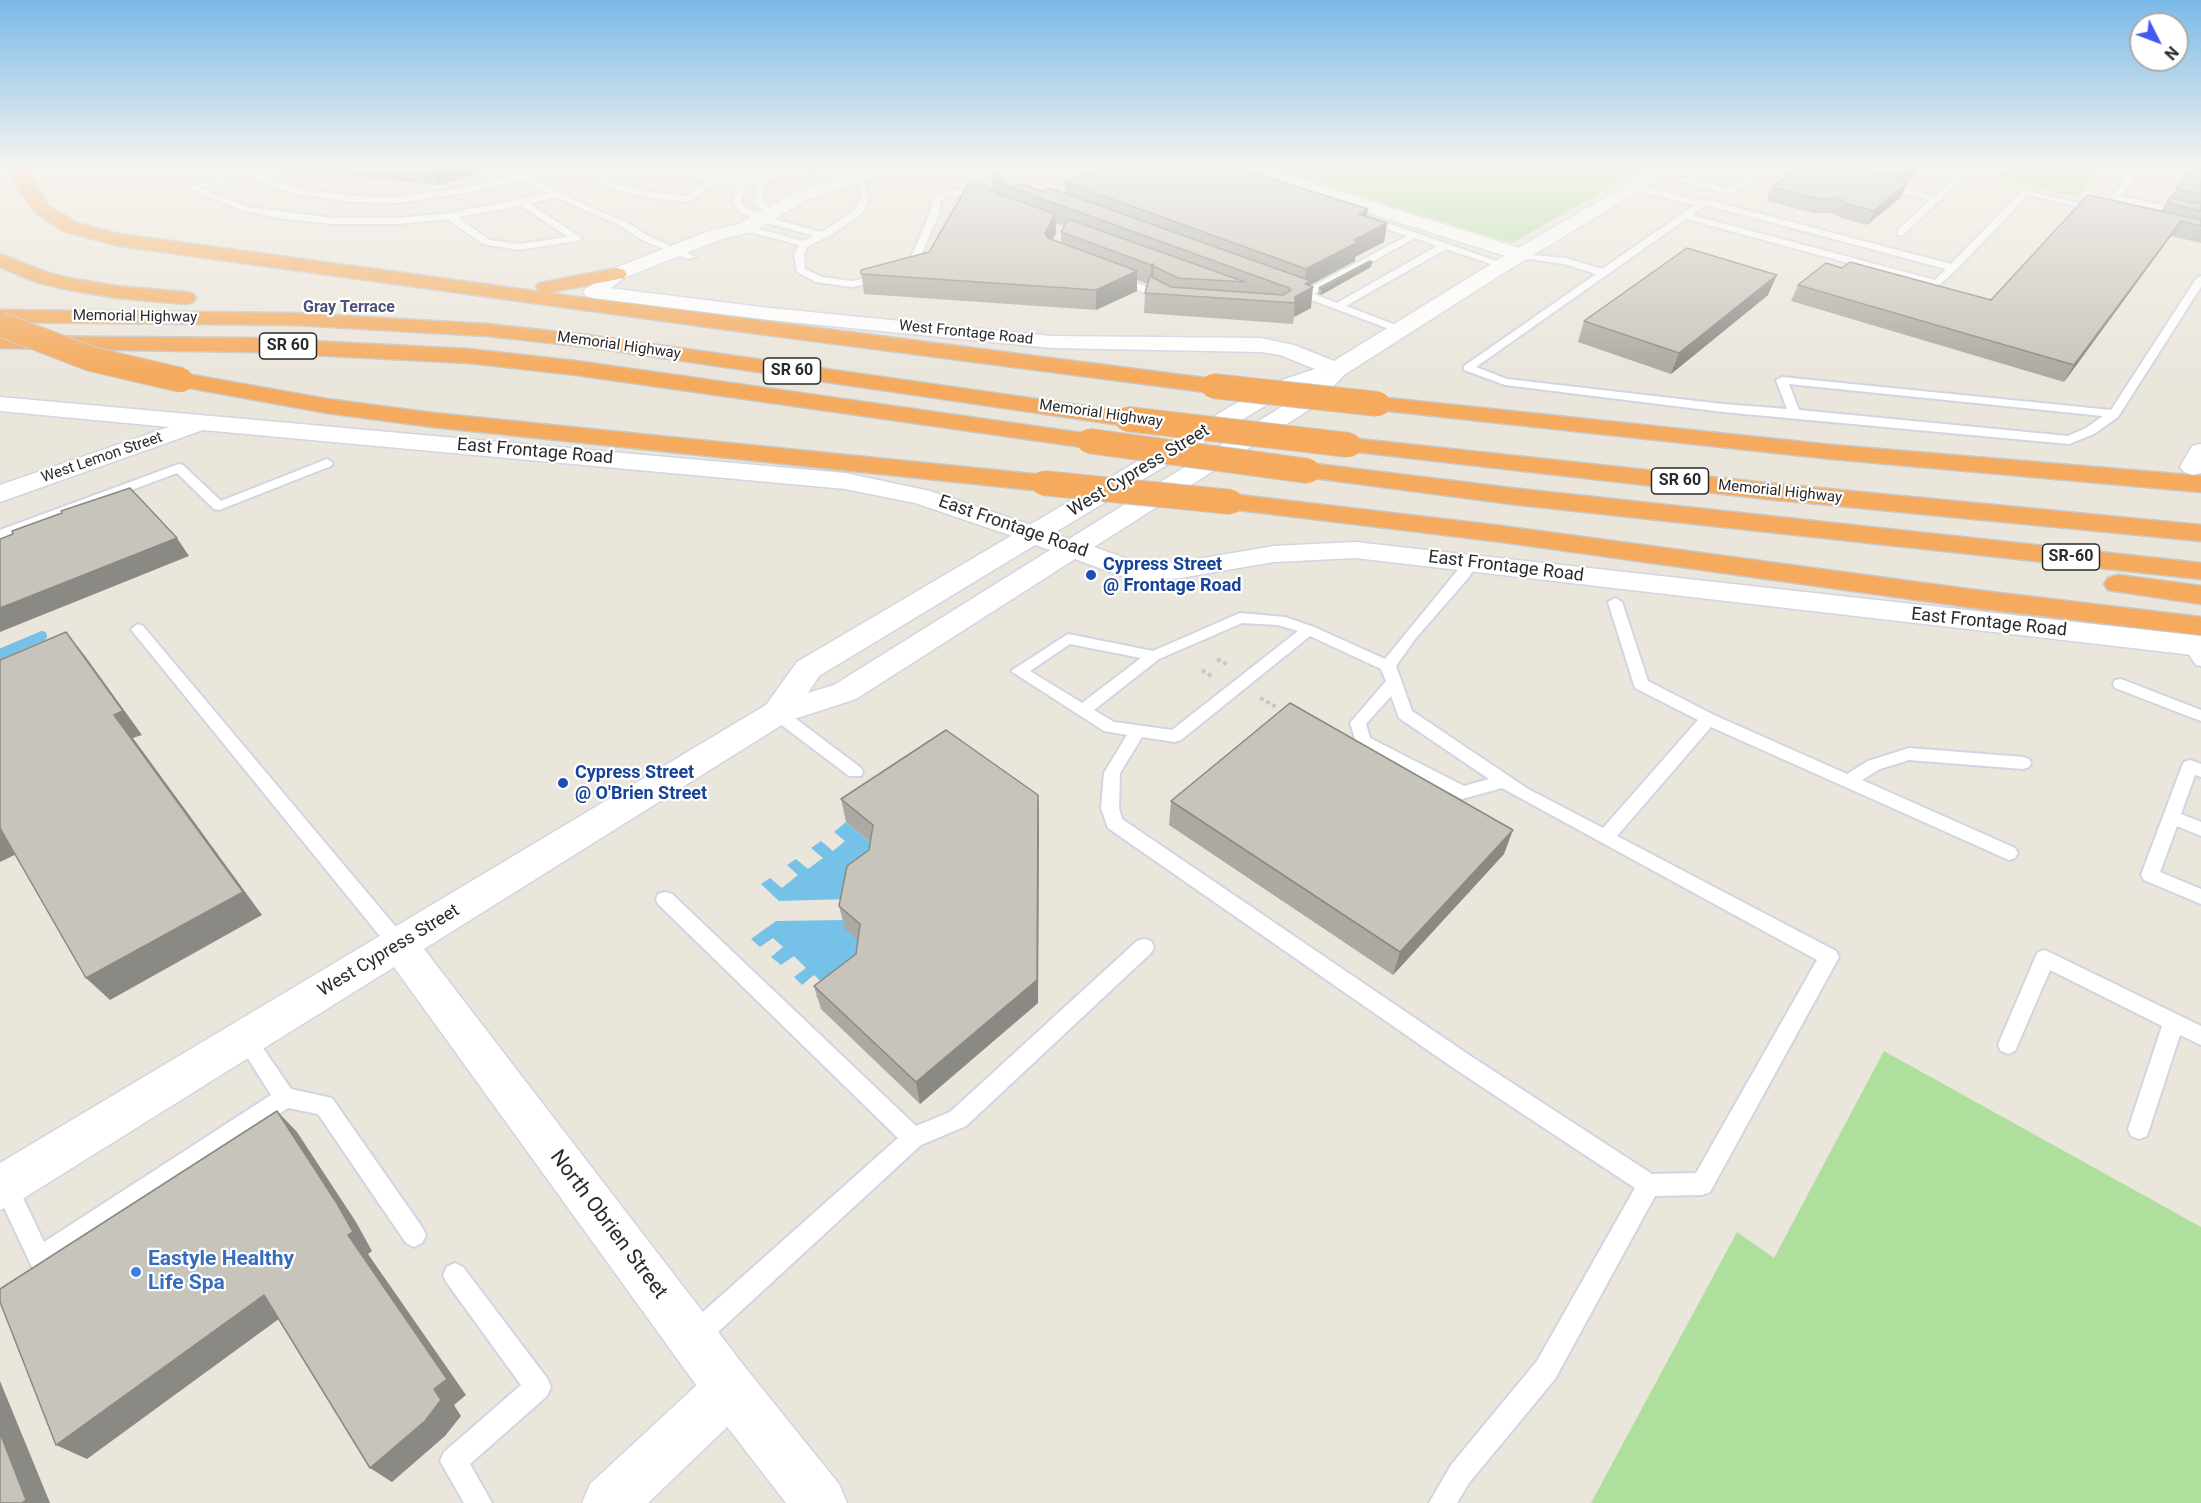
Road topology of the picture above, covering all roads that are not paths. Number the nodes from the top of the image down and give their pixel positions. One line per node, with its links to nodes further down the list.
1 (101, 235): 47 (highway, bridge)
2 (166, 235): 30 (highway)
3 (477, 235): 4 (lane)
4 (573, 235)
5 (640, 235): 19 (lane)
6 (738, 235): 19 (street)
7 (771, 235): 17 (lane)
8 (822, 235): 17 (lane)
9 (925, 235): 17 (lane)
10 (1448, 235): 20 (street)
11 (1558, 235): 20 (street, West Cypress Street)
12 (1657, 235): 25 (lane)
13 (1756, 235): 23 (lane)
14 (1829, 235): 23 (lane)
15 (1985, 235): 23 (lane)
16 (1413, 236): 18 (lane); 32 (lane)
17 (804, 244)
18 (1444, 246): 22 (lane); 35 (lane)
19 (684, 254): 26 (street); 28 (street)
20 (1524, 255): 22 (street, West Cypress Street); 25 (lane)
21 (0, 260): 38 (highway)
22 (1503, 266): 39 (street, West Cypress Street)
23 (1953, 268)
24 (1105, 273): 34 (lane)
25 (1600, 275): 43 (lane)
26 (645, 276): 28 (street); 33 (street)
27 (2201, 279): 44 (lane)
28 (615, 284): 30 (highway); 31 (street, West Frontage Road); 33 (street, West Frontage Road)
29 (1284, 286): 32 (lane)
30 (546, 287): 31 (highway)
31 (593, 292)
32 (1306, 294): 35 (lane)
33 (666, 301): 41 (street, West Frontage Road)
34 (1174, 303)
35 (1337, 308): 39 (lane)
36 (0, 316): 38 (highway, Memorial Highway / SR 60)
37 (0, 324): 60 (highway, bridge)
38 (456, 327): 49 (highway, Memorial Highway / SR 60, bridge)
39 (1400, 330): 41 (street, West Cypress Street)
40 (0, 342): 52 (highway, Memorial Highway / SR 60, bridge)
41 (1336, 370): 51 (street, West Cypress Street); 53 (street, West Cypress Street)
42 (0, 404): 45 (street, East Frontage Road)
43 (1794, 413): 44 (lane); 44 (lane)
44 (2114, 414)
45 (204, 423): 48 (street, West Lemon Street); 51 (street, East Frontage Road)
46 (327, 463): 50 (lane)
47 (2198, 468)
48 (0, 494)
49 (2201, 533)
50 (0, 535)
51 (1033, 535): 53 (street, East Frontage Road); 66 (street, West Cypress Street)
52 (1941, 543): 55 (highway, Memorial Highway / SR-60); 56 (highway, Memorial Highway / SR 60)
53 (1072, 548): 54 (street, East Frontage Road); 66 (street, West Cypress Street)
54 (1471, 563): 60 (street, East Frontage Road); 62 (lane)
55 (2201, 570)
56 (2201, 595)
57 (1615, 602): 68 (lane)
58 (138, 629): 81 (lane)
59 (1309, 630): 61 (lane); 62 (lane); 69 (lane)
60 (2198, 645)
61 (1154, 656): 65 (lane); 65 (lane)
62 (1388, 666): 63 (lane)
63 (1394, 683): 73 (lane); 73 (lane)
64 (2121, 684): 67 (lane)
65 (1083, 710): 69 (lane)
66 (777, 712): 72 (lane); 81 (street, West Cypress Street)
67 (2201, 716)
68 (1708, 719): 74 (lane); 77 (lane)
69 (1138, 731): 90 (lane)
70 (2023, 763): 74 (lane)
71 (2201, 771): 75 (lane)
72 (855, 772)
73 (1505, 781): 77 (lane)
74 (1848, 781): 78 (lane)
75 (2171, 817): 76 (lane); 79 (lane)
76 (2201, 830)
77 (1606, 837): 90 (lane)
78 (2009, 853)
79 (2201, 897)
80 (665, 899): 89 (lane)
81 (399, 945): 85 (street, West Cypress Street); 94 (street, North Obrien Street)
82 (1144, 947): 89 (lane)
83 (2174, 1022): 84 (lane); 86 (lane); 88 (lane)
84 (2201, 1036)
85 (245, 1038): 87 (lane); 91 (street, West Cypress Street)
86 (2008, 1045)
87 (285, 1098): 91 (lane); 92 (lane)
88 (2139, 1130)
89 (913, 1138): 94 (lane)
90 (1649, 1185): 99 (lane)
91 (2, 1187)
92 (414, 1235)
93 (455, 1275): 96 (lane)
94 (692, 1338): 95 (street, North Obrien Street)
95 (730, 1389): 97 (street); 98 (street, North Obrien Street)
96 (479, 1503)
97 (609, 1503)
98 (820, 1503)
99 (1442, 1503)

